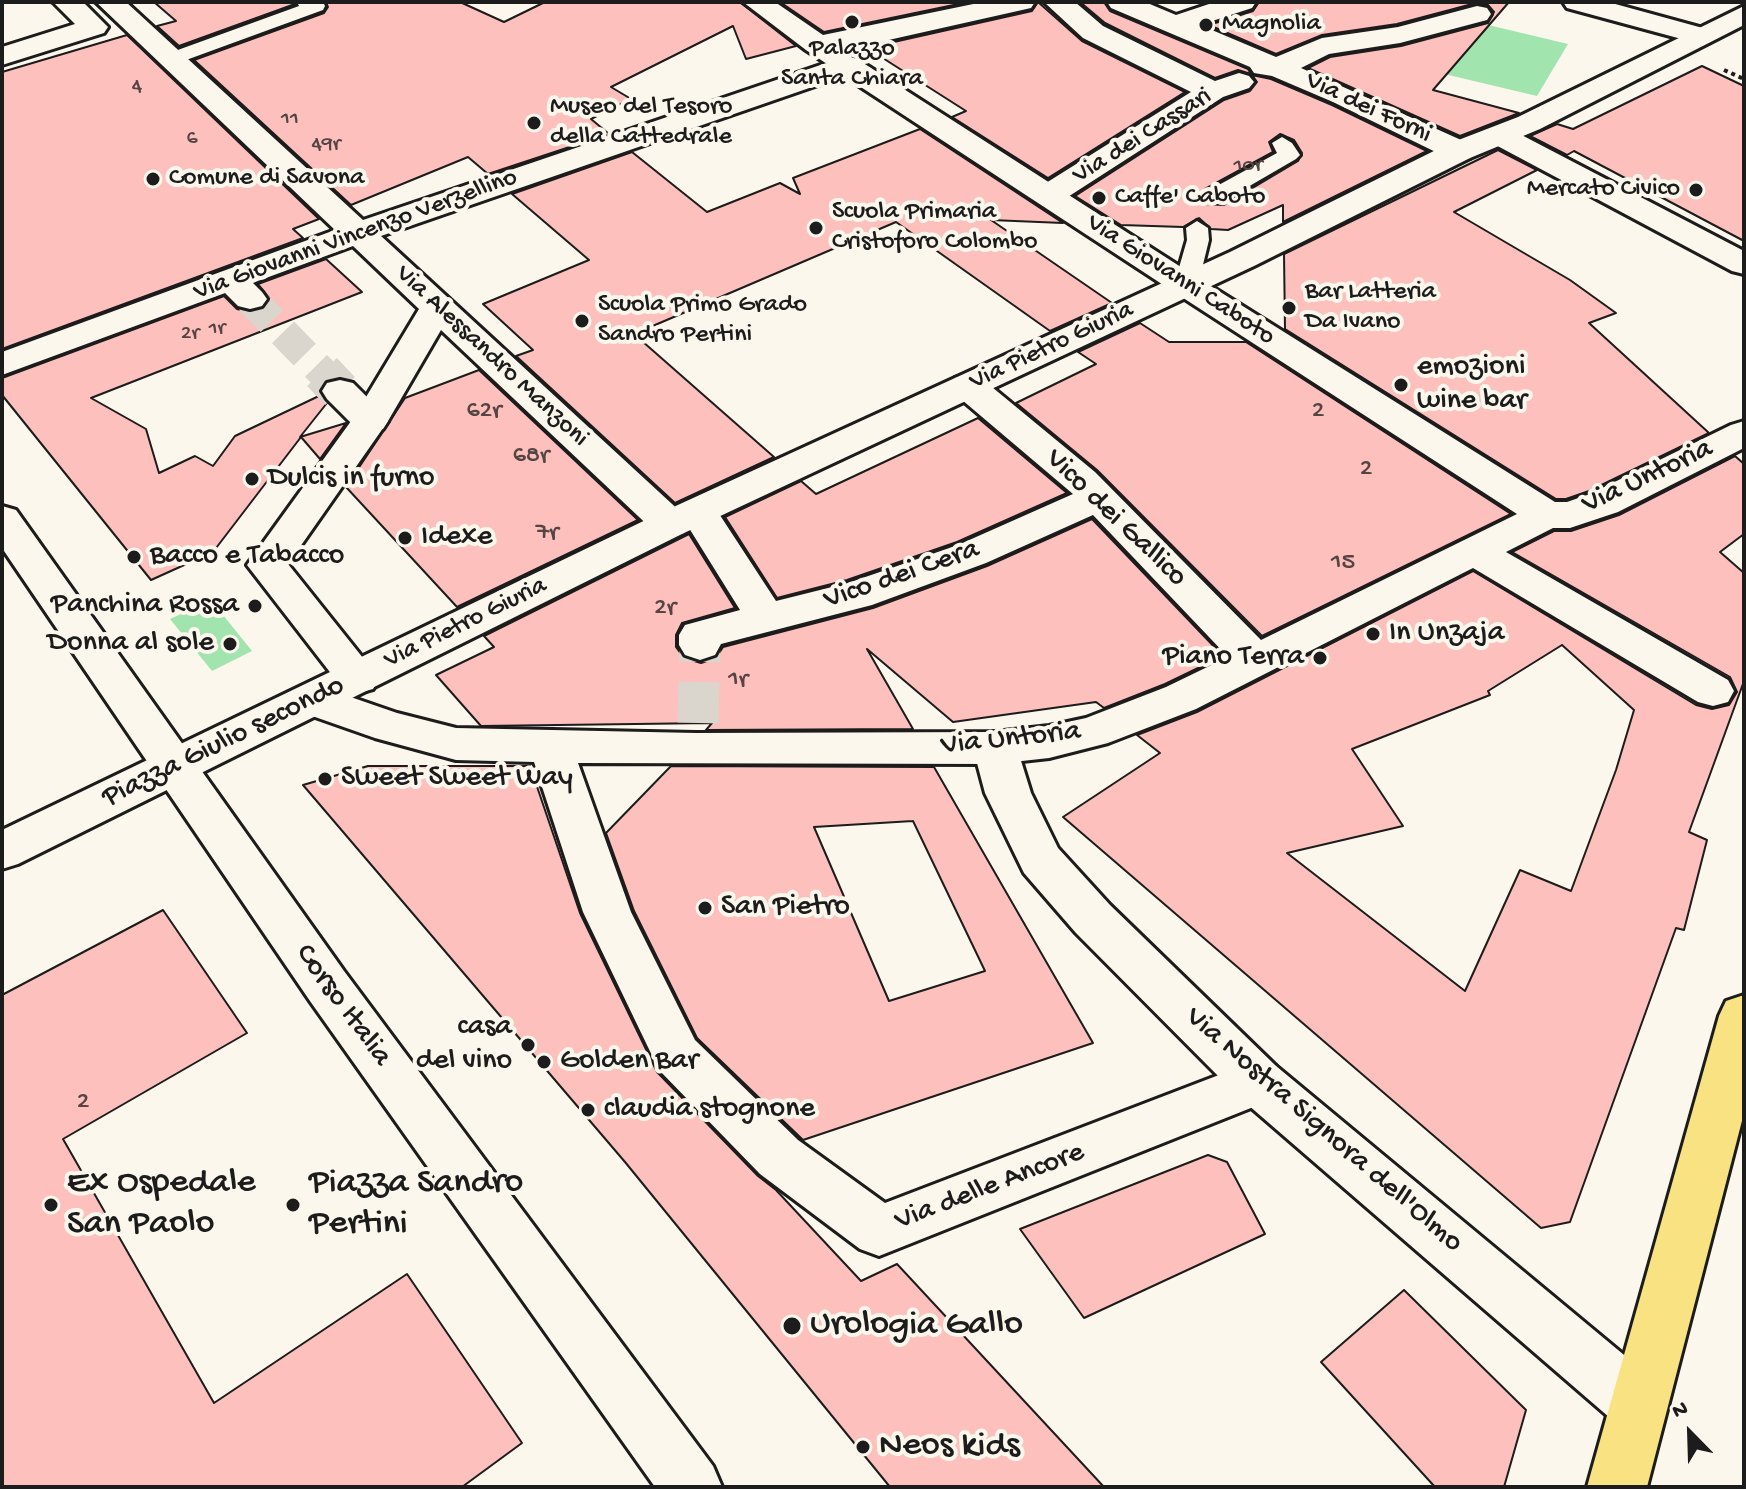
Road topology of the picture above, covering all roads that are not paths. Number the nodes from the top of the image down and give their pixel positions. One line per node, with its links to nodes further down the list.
1 (110, 2): 18 (street, Via Alessandro Manzoni)
2 (306, 2): 18 (lane)
3 (757, 2): 14 (street, Via Giovanni Caboto)
4 (1021, 2): 14 (street)
5 (1058, 2): 15 (street)
6 (1121, 2): 12 (street)
7 (1242, 2): 12 (street)
8 (1586, 3): 13 (street)
9 (73, 4): 17 (street)
10 (1477, 14): 20 (street, Via dei Cassari)
11 (1744, 14): 13 (street, Via Pietro Giuria)
12 (1177, 24): 16 (street)
13 (1700, 36): 21 (street, Via Pietro Giuria)
14 (816, 44): 19 (street, Via Giovanni Caboto)
15 (1129, 50): 16 (street); 20 (street)
16 (1208, 51): 20 (street); 20 (street)
17 (2, 56)
18 (171, 59): 27 (street, Via Alessandro Manzoni)
19 (847, 65): 24 (street, Via Giovanni Caboto); 27 (street, Via Giovanni Vincenzo Verzellino)
20 (1248, 77): 23 (street, Via dei Forni); 24 (street, Via dei Cassari)
21 (1501, 136): 23 (street, Via Pietro Giuria); 28 (street)
22 (1282, 143): 25 (lane)
23 (1459, 151): 29 (street, Via Pietro Giuria)
24 (1049, 195): 29 (street, Via Giovanni Caboto)
25 (1214, 197)
26 (1197, 228): 29 (lane)
27 (358, 233): 30 (street, Via Alessandro Manzoni); 31 (street, Via Giovanni Vincenzo Verzellino)
28 (1744, 264)
29 (1186, 285): 32 (street, Via Pietro Giuria); 37 (street, Via Giovanni Caboto)
30 (438, 306): 34 (street); 38 (street, Via Alessandro Manzoni)
31 (2, 364)
32 (968, 386): 36 (street, Vico dei Gallico); 38 (street, Via Pietro Giuria)
33 (340, 391): 34 (street)
34 (370, 421): 44 (street, Piazza Giulio secondo)
35 (1744, 433): 37 (street, Via Untoria)
36 (1097, 498): 41 (street, Vico dei Cera); 43 (street, Vico dei Gallico)
37 (1547, 515): 40 (street, Via Untoria)
38 (684, 518): 41 (street, Via Alessandro Manzoni); 44 (street, Via Pietro Giuria)
39 (2, 519): 49 (street, Corso Italia)
40 (1474, 551): 43 (street, Via Untoria); 45 (street)
41 (766, 618): 42 (street, Vico dei Cera)
42 (700, 640)
43 (1255, 659): 48 (street, Via Untoria)
44 (358, 678): 46 (street, Piazza Giulio secondo)
45 (1713, 691)
46 (313, 700): 47 (street, Via Untoria); 49 (street, Piazza Giulio secondo)
47 (551, 748): 48 (street, Via Untoria); 52 (street, Via delle Ancore)
48 (995, 748): 52 (street, Via Nostra Signora dell'Olmo)
49 (175, 768): 50 (street, Piazza Giulio secondo); 54 (street, Corso Italia)
50 (2, 851)
51 (1744, 1016): 53 (main road)
52 (1258, 1082): 53 (street, Via Nostra Signora dell'Olmo)
53 (1638, 1404): 55 (main road)
54 (692, 1487)
55 (1617, 1487)

